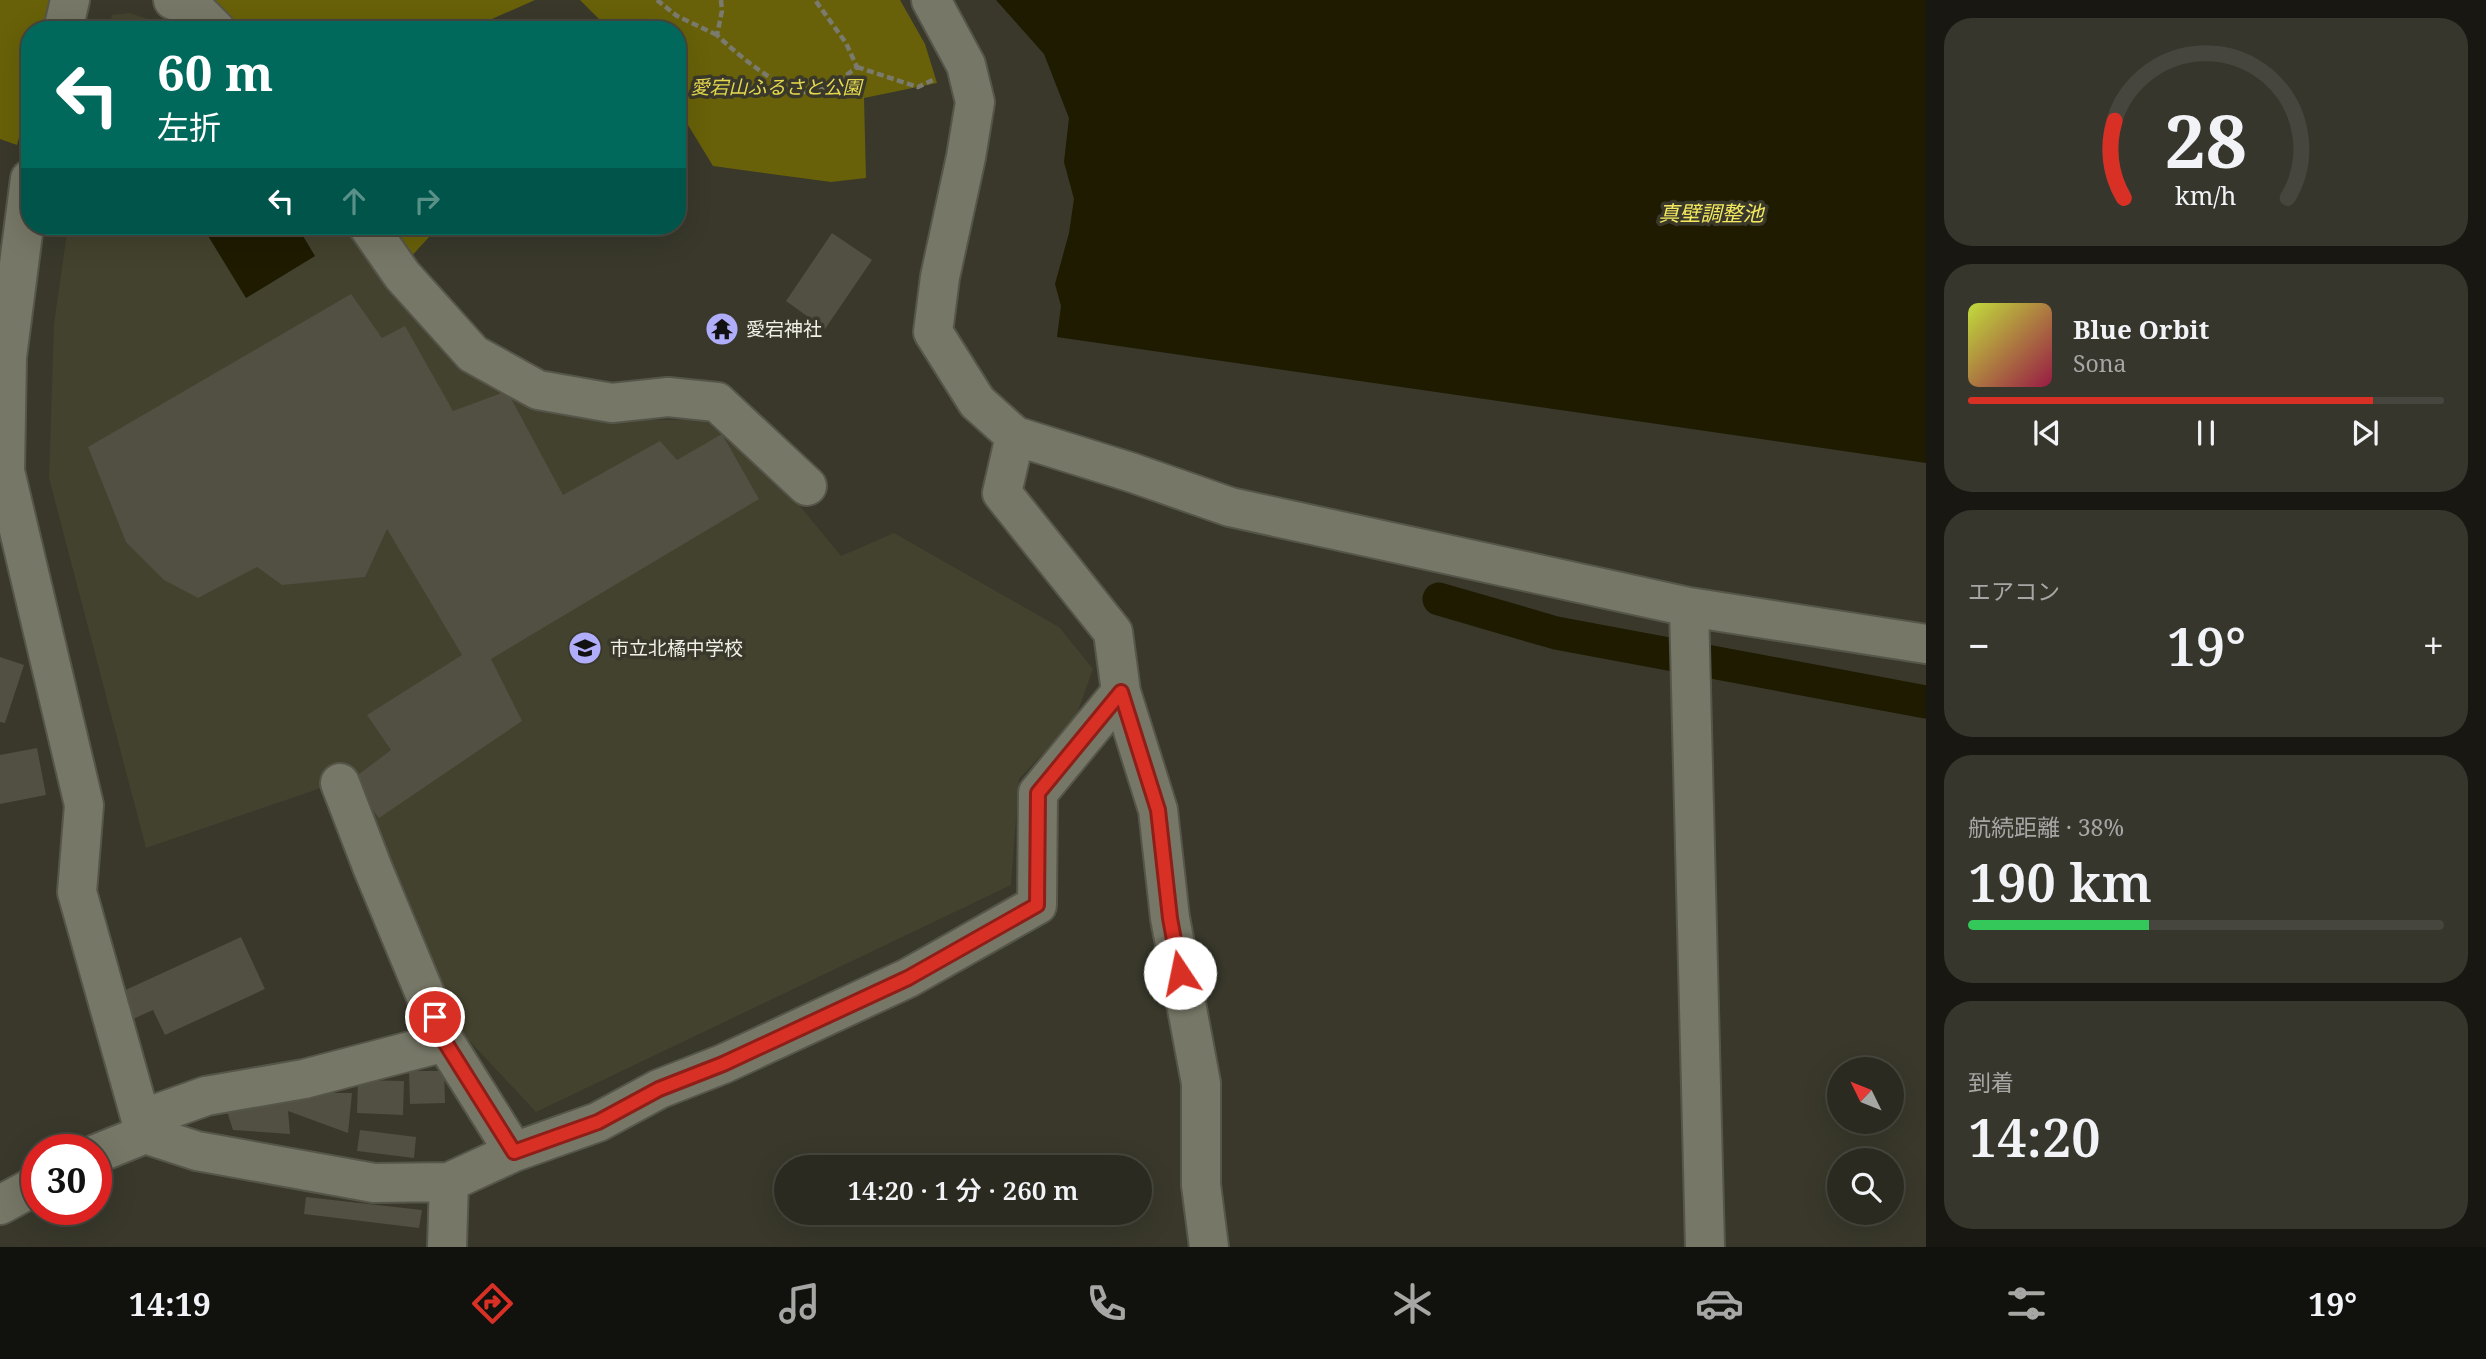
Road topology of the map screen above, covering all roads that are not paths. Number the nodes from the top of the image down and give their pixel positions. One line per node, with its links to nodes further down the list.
1 (70, 0): 4 (street)
2 (173, 0): 5 (street)
3 (931, 0): 8 (street)
4 (66, 21)
5 (207, 21)
6 (23, 235): 15 (street)
7 (374, 235): 9 (street)
8 (1015, 436): 10 (street); 12 (street)
9 (807, 486)
10 (1689, 607): 11 (street); 23 (street)
11 (1926, 644)
12 (1121, 692): 17 (street); 22 (street)
13 (340, 783): 14 (street)
14 (445, 1042): 15 (street); 17 (street)
15 (144, 1127): 16 (street); 18 (street)
16 (112, 1145)
17 (514, 1152): 18 (street)
18 (449, 1182): 21 (street)
19 (21, 1194): 20 (street)
20 (0, 1205)
21 (447, 1247)
22 (1209, 1247)
23 (1705, 1247)

